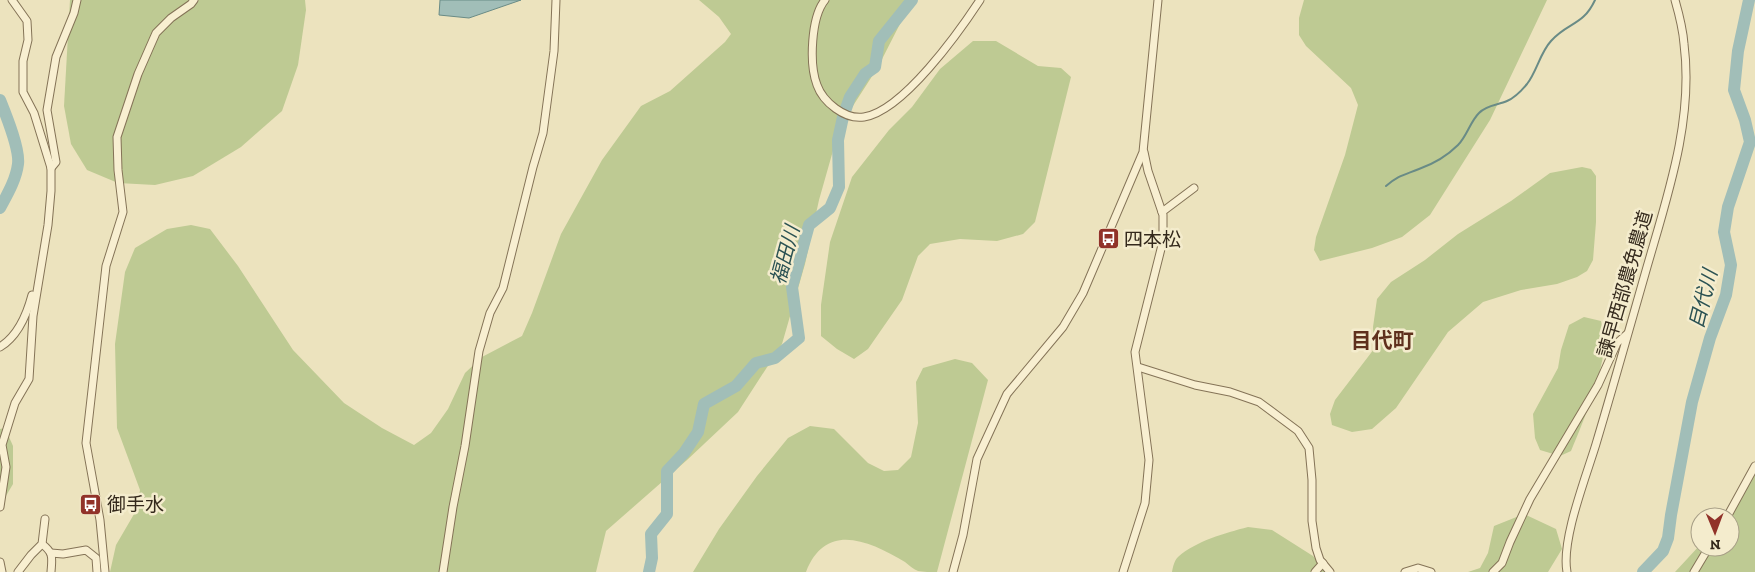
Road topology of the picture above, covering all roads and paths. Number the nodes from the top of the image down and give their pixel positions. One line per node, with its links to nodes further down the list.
1 (12, 0): 10 (street)
2 (77, 0): 10 (street)
3 (194, 0): 30 (street)
4 (556, 0): 31 (street)
5 (825, 0): 6 (street)
6 (980, 0)
7 (1158, 0): 9 (street)
8 (1675, 0): 14 (street, 諫早西部農免農道)
9 (1143, 152): 12 (street); 32 (street)
10 (51, 168): 13 (street)
11 (1194, 188): 12 (street)
12 (1162, 212): 16 (street)
13 (38, 283): 15 (street); 18 (street)
14 (1628, 333): 38 (street); 39 (street, 諫早西部農免農道)
15 (0, 347)
16 (1138, 367): 25 (street); 33 (street)
17 (1755, 466): 19 (street)
18 (0, 507)
19 (1732, 507)
20 (45, 519): 21 (street)
21 (42, 544): 22 (street); 27 (street)
22 (51, 553): 28 (street); 29 (street)
23 (1703, 557): 40 (street)
24 (0, 562): 26 (street)
25 (1323, 563): 34 (street); 35 (street)
26 (2, 572)
27 (18, 572)
28 (51, 572)
29 (97, 572)
30 (105, 572)
31 (443, 572)
32 (953, 572)
33 (1123, 572)
34 (1316, 572)
35 (1330, 572)
36 (1404, 572): 37 (street)
37 (1431, 572)
38 (1493, 572)
39 (1567, 572)
40 (1694, 572)

